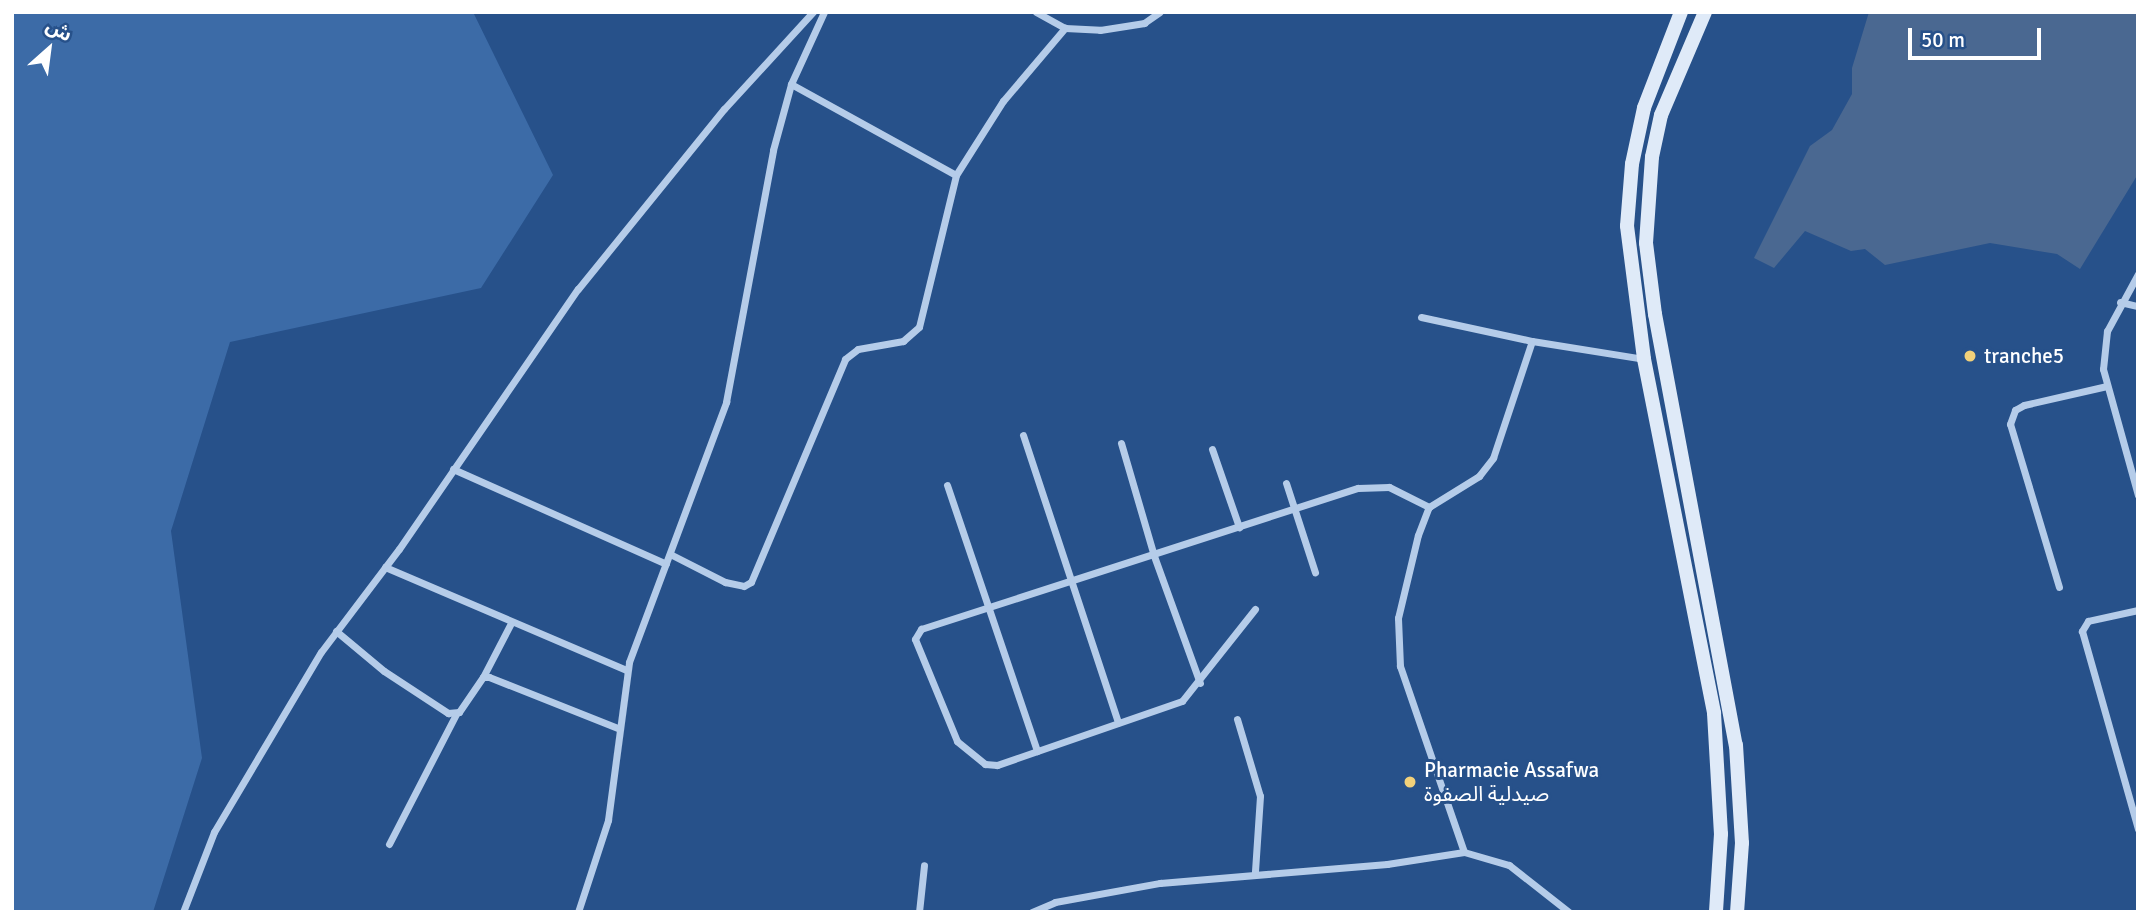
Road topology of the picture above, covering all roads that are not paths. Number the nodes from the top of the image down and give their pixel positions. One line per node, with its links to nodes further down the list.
1 (813, 12): 20 (street)
2 (824, 12): 8 (street)
3 (1036, 12): 7 (street)
4 (1160, 12): 7 (street)
5 (1681, 12): 15 (main road)
6 (1704, 12): 62 (main road)
7 (1065, 28): 9 (street)
8 (791, 84): 9 (street); 27 (street)
9 (956, 175): 27 (street)
10 (2138, 274): 11 (street)
11 (2120, 302): 12 (street); 16 (street)
12 (2138, 306)
13 (1421, 317): 14 (street)
14 (1532, 341): 15 (street); 24 (street)
15 (1644, 359): 61 (main road)
16 (2107, 386): 23 (street); 33 (street)
17 (1023, 435): 32 (street)
18 (1121, 443): 28 (street)
19 (1212, 449): 26 (street)
20 (453, 469): 29 (street); 30 (street)
21 (1286, 483): 25 (street)
22 (947, 485): 34 (street)
23 (2138, 495)
24 (1429, 507): 25 (street); 51 (street)
25 (1296, 508): 26 (street); 31 (street)
26 (1239, 527): 28 (street)
27 (670, 554): 29 (street)
28 (1154, 556): 32 (street); 41 (street)
29 (666, 564): 39 (street)
30 (385, 567): 37 (street); 38 (street)
31 (1315, 572)
32 (1074, 581): 34 (street); 44 (street)
33 (2059, 587)
34 (992, 607): 46 (street); 46 (street)
35 (1255, 609): 41 (street)
36 (2138, 610): 48 (street)
37 (512, 624): 39 (street); 40 (street)
38 (336, 631): 42 (street); 55 (street)
39 (627, 670): 45 (street)
40 (483, 677): 42 (street); 45 (street)
41 (1200, 683): 44 (street)
42 (456, 714): 50 (street)
43 (1237, 719): 53 (street)
44 (1118, 723): 46 (street)
45 (618, 728): 56 (street)
46 (1037, 751)
47 (2138, 792): 48 (street)
48 (2128, 794): 49 (street)
49 (2138, 829)
50 (389, 844)
51 (1464, 852): 53 (street); 60 (street)
52 (924, 865): 57 (street)
53 (1255, 872): 54 (street)
54 (1055, 902): 58 (street); 59 (street)
55 (183, 912)
56 (578, 912)
57 (919, 912)
58 (1032, 912)
59 (1054, 912)
60 (1569, 912)
61 (1716, 912)
62 (1737, 912)

